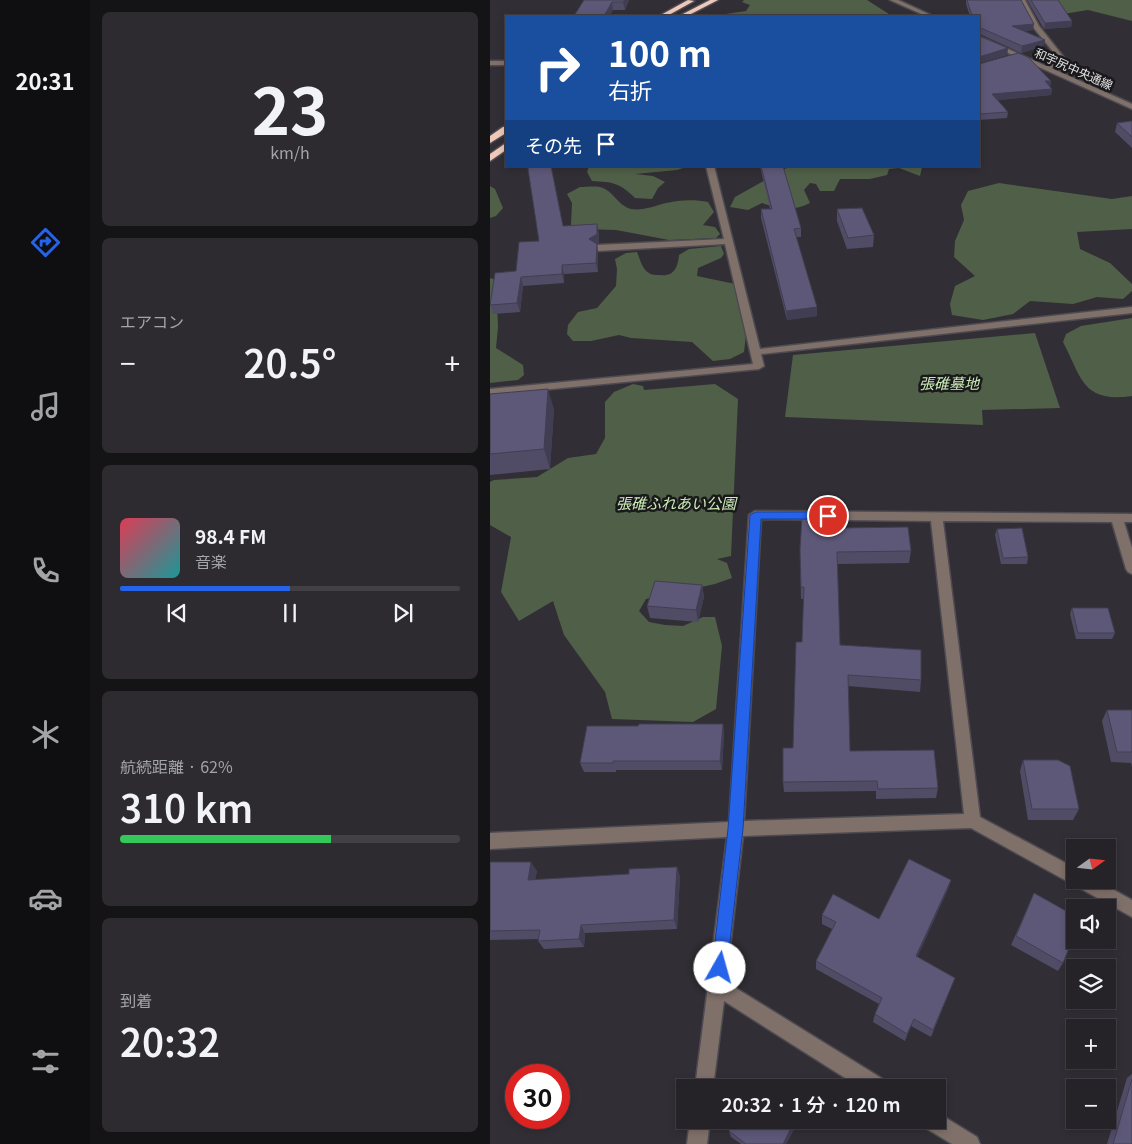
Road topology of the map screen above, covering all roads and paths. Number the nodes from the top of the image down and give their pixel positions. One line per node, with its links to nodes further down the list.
1 (693, 0): 5 (highway)
2 (715, 0): 6 (highway)
3 (894, 0): 7 (street)
4 (1022, 0): 13 (street)
5 (664, 15)
6 (684, 15)
7 (928, 15)
8 (980, 38): 9 (street, 和宇尻中央通線)
9 (1018, 55): 10 (street); 13 (street, 和宇尻中央通線)
10 (1010, 58)
11 (490, 63): 12 (street)
12 (505, 63)
13 (1047, 68): 14 (street, 和宇尻中央通線)
14 (1132, 107)
15 (505, 130): 16 (highway)
16 (494, 136): 17 (highway)
17 (490, 140)
18 (505, 147): 19 (highway)
19 (490, 158)
20 (710, 167): 21 (street)
21 (729, 241): 22 (street); 24 (street)
22 (597, 248)
23 (1132, 310): 24 (street)
24 (756, 352): 25 (street)
25 (490, 392)
26 (936, 516): 27 (street); 30 (street); 31 (street)
27 (1117, 518): 28 (street); 29 (street)
28 (1132, 518)
29 (1132, 569)
30 (973, 821): 31 (street); 33 (street)
31 (736, 829): 32 (street); 36 (street)
32 (490, 841)
33 (1066, 872)
34 (1096, 889): 35 (street)
35 (1132, 909)
36 (717, 987): 37 (street); 38 (street)
37 (705, 1079)
38 (865, 1079)
39 (699, 1129): 41 (street)
40 (946, 1129): 42 (street)
41 (697, 1144)
42 (970, 1144)

